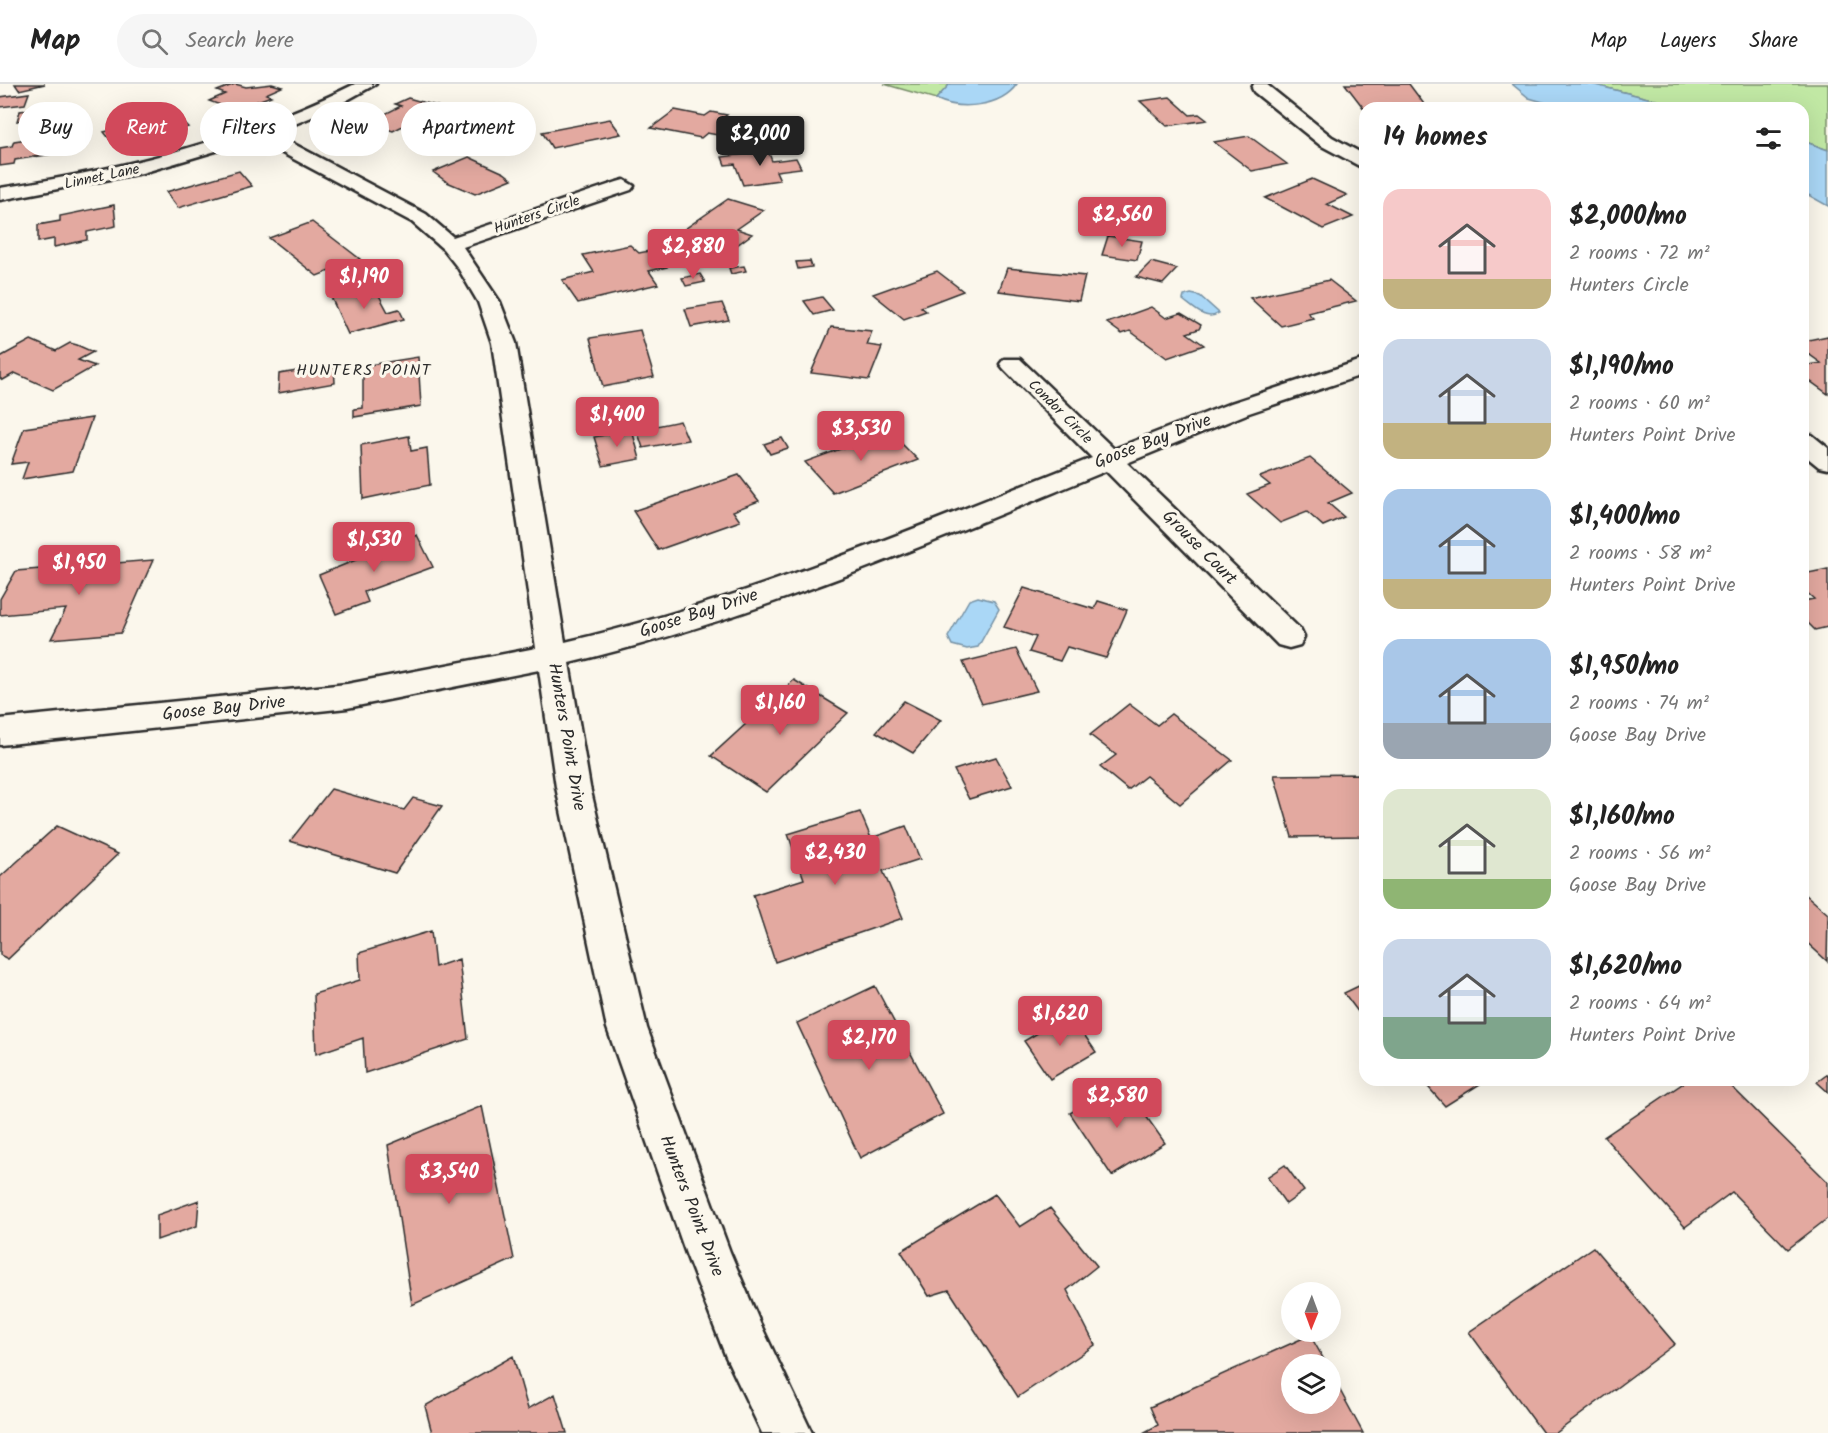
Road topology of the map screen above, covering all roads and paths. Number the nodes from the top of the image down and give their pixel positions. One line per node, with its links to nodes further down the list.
1 (368, 84): 3 (street, Linnet Lane)
2 (1260, 88): 6 (street)
3 (297, 119)
4 (200, 152): 8 (street, Linnet Lane)
5 (297, 154): 9 (street, Hunters Point Drive)
6 (1359, 160)
7 (624, 186): 9 (street, Hunters Circle)
8 (0, 194)
9 (450, 245): 16 (street, Hunters Point Drive)
10 (1012, 364): 13 (street, Condor Circle)
11 (1359, 368): 13 (street, Goose Bay Drive)
12 (1809, 446): 14 (street)
13 (1108, 459): 15 (street, Grouse Court); 16 (street, Goose Bay Drive)
14 (1828, 460)
15 (1289, 637)
16 (551, 656): 17 (street, Goose Bay Drive); 18 (street, Hunters Point Drive)
17 (0, 732)
18 (787, 1433)

